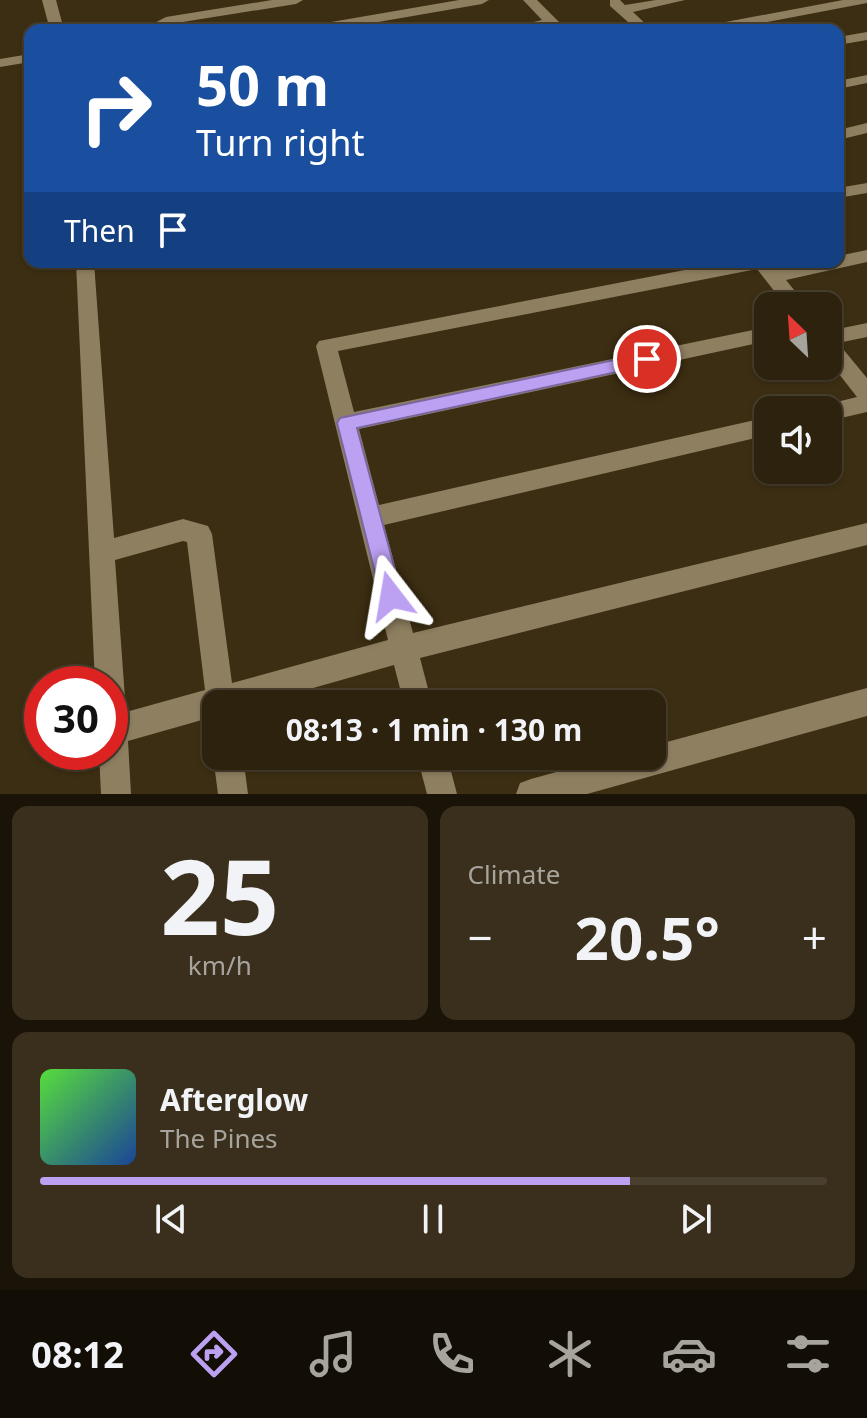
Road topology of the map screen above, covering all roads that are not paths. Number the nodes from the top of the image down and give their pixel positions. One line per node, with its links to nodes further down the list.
1 (49, 0): 10 (street)
2 (296, 0): 11 (street)
3 (383, 0): 9 (street)
4 (482, 0): 9 (street)
5 (530, 0): 13 (street)
6 (678, 0): 8 (street)
7 (864, 0): 15 (street)
8 (617, 5): 14 (street)
9 (394, 15): 12 (street)
10 (55, 24)
11 (160, 24)
12 (342, 24)
13 (541, 24)
14 (638, 24)
15 (736, 24)
16 (867, 36): 17 (street)
17 (844, 40)
18 (24, 59): 19 (street)
19 (0, 63)
20 (867, 79): 21 (street)
21 (844, 84)
22 (867, 128): 23 (street)
23 (844, 134)
24 (867, 188): 25 (street)
25 (844, 192)
26 (867, 256): 27 (street)
27 (844, 258)
28 (85, 268): 43 (street)
29 (758, 268): 39 (street)
30 (765, 268): 31 (street)
31 (785, 292)
32 (867, 330): 33 (street)
33 (842, 335)
34 (754, 337): 39 (street)
35 (842, 362): 36 (street)
36 (867, 393)
37 (867, 403): 38 (street)
38 (842, 409)
39 (346, 423): 41 (street)
40 (754, 429): 41 (street)
41 (370, 518): 44 (street)
42 (867, 534): 44 (street)
43 (103, 552): 45 (street); 46 (street)
44 (404, 649): 47 (street); 48 (street)
45 (109, 666)
46 (218, 690)
47 (262, 690)
48 (414, 690)
49 (867, 702): 58 (street)
50 (202, 707): 51 (street)
51 (128, 726)
52 (115, 770): 55 (street)
53 (230, 770): 56 (street)
54 (436, 770): 57 (street)
55 (116, 794)
56 (233, 794)
57 (442, 794)
58 (531, 794)

